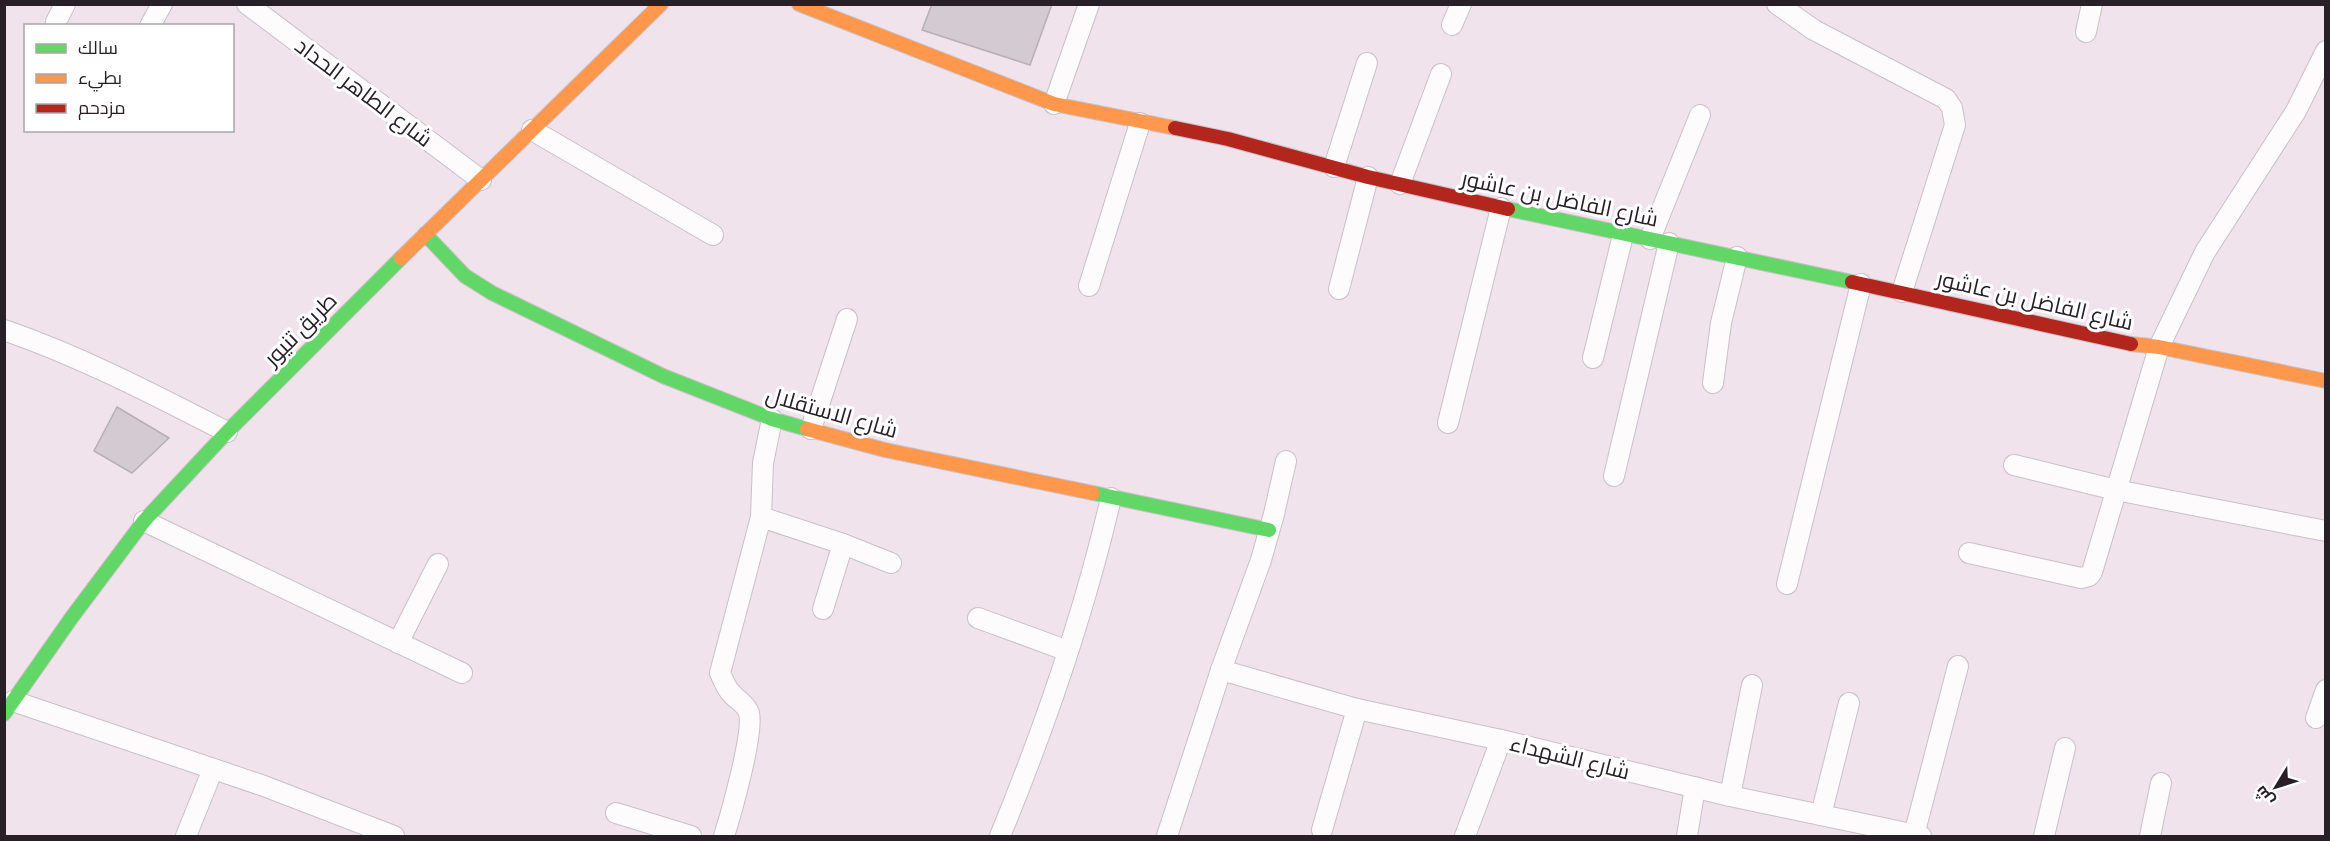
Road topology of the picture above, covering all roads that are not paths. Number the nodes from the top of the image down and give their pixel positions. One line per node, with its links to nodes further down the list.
1 (162, 4): 9 (street)
2 (247, 4): 21 (street, شارع الطاهر الحداد)
3 (661, 4): 18 (street, طريق تنيور)
4 (799, 4): 15 (street, شارع الفاضل بن عاشور)
5 (1089, 4): 15 (street)
6 (1461, 4): 10 (street)
7 (1778, 4): 32 (street)
8 (2092, 4): 11 (street)
9 (151, 24)
10 (1452, 25)
11 (2086, 32)
12 (2325, 51): 35 (street)
13 (1367, 63): 19 (street)
14 (1441, 74): 22 (street)
15 (1054, 104): 17 (street, شارع الفاضل بن عاشور)
16 (1700, 115): 27 (street)
17 (1140, 123): 19 (street, شارع الفاضل بن عاشور); 30 (street)
18 (532, 130): 21 (street, طريق تنيور); 25 (street)
19 (1334, 168): 20 (street, شارع الفاضل بن عاشور)
20 (1368, 177): 22 (street, شارع الفاضل بن عاشور); 31 (street)
21 (481, 180): 24 (street, طريق تنيور)
22 (1400, 184): 23 (street, شارع الفاضل بن عاشور)
23 (1501, 208): 26 (street, شارع الفاضل بن عاشور); 40 (street)
24 (425, 234): 39 (street, شارع الاستقلال); 42 (street, طريق تنيور)
25 (713, 235)
26 (1623, 235): 27 (street, شارع الفاضل بن عاشور); 36 (street)
27 (1660, 241): 28 (street, شارع الفاضل بن عاشور); 45 (street)
28 (1737, 257): 29 (street, شارع الفاضل بن عاشور); 38 (street)
29 (1861, 284): 32 (street, شارع الفاضل بن عاشور); 56 (street)
30 (1089, 286)
31 (1339, 289)
32 (1902, 292): 35 (street, شارع الفاضل بن عاشور)
33 (847, 320): 41 (street)
34 (4, 330): 42 (street)
35 (2159, 347): 37 (street, شارع الفاضل بن عاشور); 46 (street)
36 (1593, 358)
37 (2325, 381)
38 (1713, 383)
39 (772, 419): 41 (street, شارع الاستقلال); 48 (street)
40 (1448, 423)
41 (811, 429): 47 (street, شارع الاستقلال)
42 (227, 432): 49 (street, طريق تنيور)
43 (1286, 461): 50 (street)
44 (2014, 465): 46 (street)
45 (1614, 476)
46 (2116, 490): 51 (street); 53 (street)
47 (1111, 498): 50 (street, شارع الاستقلال); 60 (street)
48 (761, 517): 52 (street); 83 (street)
49 (144, 521): 59 (street); 67 (street, طريق تنيور)
50 (1269, 530): 62 (street)
51 (2325, 531)
52 (843, 544): 54 (street); 57 (street)
53 (1969, 553)
54 (891, 563)
55 (438, 564): 59 (street)
56 (1786, 584)
57 (823, 609)
58 (978, 618): 60 (street)
59 (398, 643): 63 (street)
60 (1068, 651): 84 (street)
61 (1958, 666): 79 (street)
62 (1221, 670): 68 (street, شارع الشهداء); 85 (street)
63 (462, 674)
64 (1752, 686): 75 (street)
65 (2325, 690): 69 (street)
66 (1849, 703): 77 (street)
67 (9, 707): 72 (street)
68 (1357, 709): 70 (street, شارع الشهداء); 78 (street)
69 (2316, 718)
70 (1501, 740): 74 (street, شارع الشهداء); 86 (street)
71 (2065, 748): 88 (street)
72 (213, 769): 80 (street); 81 (street)
73 (2161, 783): 89 (street)
74 (1695, 787): 75 (street, شارع الشهداء); 87 (street)
75 (1730, 796): 77 (street, شارع الشهداء)
76 (616, 813): 82 (street)
77 (1821, 815): 79 (street, شارع الشهداء)
78 (1322, 830)
79 (1917, 836)
80 (186, 837)
81 (394, 837)
82 (691, 837)
83 (724, 837)
84 (1000, 837)
85 (1167, 837)
86 (1465, 837)
87 (1687, 837)
88 (2044, 837)
89 (2150, 837)

